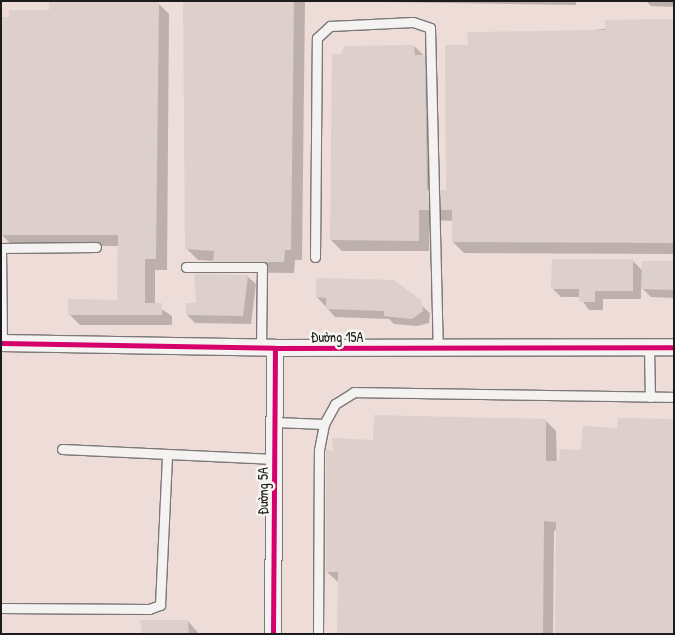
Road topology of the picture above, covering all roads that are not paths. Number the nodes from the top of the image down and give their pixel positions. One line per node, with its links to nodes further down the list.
1 (96, 246): 4 (lane)
2 (314, 257): 8 (lane)
3 (186, 267): 7 (lane)
4 (2, 343): 7 (street, Đường 15A)
5 (649, 347): 6 (street, Đường 15A); 8 (street, Đường 15A); 9 (lane)
6 (674, 347)
7 (268, 348): 8 (street, Đường 15A); 11 (street, Đường 5A)
8 (438, 348)
9 (650, 397): 10 (lane); 12 (lane)
10 (674, 397)
11 (275, 422): 12 (lane); 15 (street, Đường 5A)
12 (324, 424): 18 (lane)
13 (62, 449): 14 (lane)
14 (168, 454): 15 (lane); 16 (lane)
15 (274, 459): 17 (street, Đường 5A)
16 (1, 608)
17 (273, 634)
18 (318, 634)

